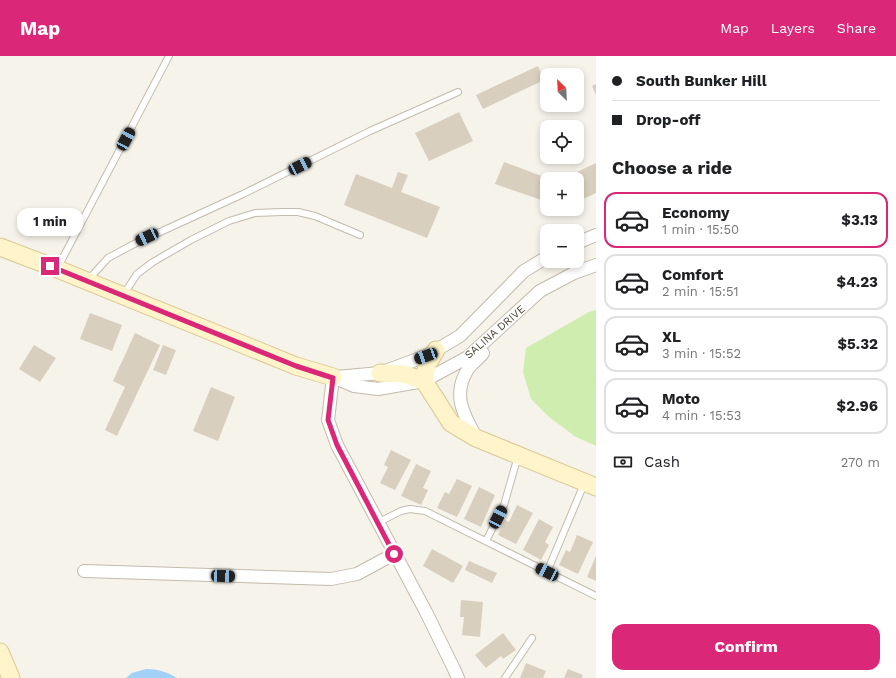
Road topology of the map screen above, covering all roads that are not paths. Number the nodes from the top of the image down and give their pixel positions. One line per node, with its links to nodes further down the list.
1 (169, 56): 10 (lane)
2 (458, 92): 12 (lane)
3 (360, 235): 13 (lane)
4 (596, 235): 5 (street)
5 (584, 240)
6 (0, 247): 10 (street)
7 (596, 259): 11 (lane)
8 (540, 261): 15 (street, SALINA DRIVE)
9 (596, 265): 11 (street, SALINA DRIVE)
10 (58, 269): 12 (street)
11 (574, 273): 14 (street, SALINA DRIVE)
12 (87, 281): 13 (street)
13 (123, 295): 17 (street)
14 (502, 327): 18 (street, SALINA DRIVE); 19 (street)
15 (436, 350): 16 (street, SALINA DRIVE); 18 (street)
16 (380, 373): 17 (street, SALINA DRIVE); 18 (street)
17 (333, 378): 18 (street, SALINA DRIVE); 22 (street)
18 (424, 381): 19 (street)
19 (476, 438): 20 (street)
20 (518, 455): 21 (street); 23 (lane)
21 (590, 484): 26 (lane)
22 (377, 523): 23 (lane); 24 (street)
23 (486, 541): 26 (lane)
24 (394, 554): 25 (street); 31 (street)
25 (84, 571)
26 (547, 572): 27 (lane)
27 (596, 596)
28 (532, 638): 32 (lane)
29 (0, 652): 30 (street)
30 (11, 678)
31 (458, 678)
32 (505, 678)

